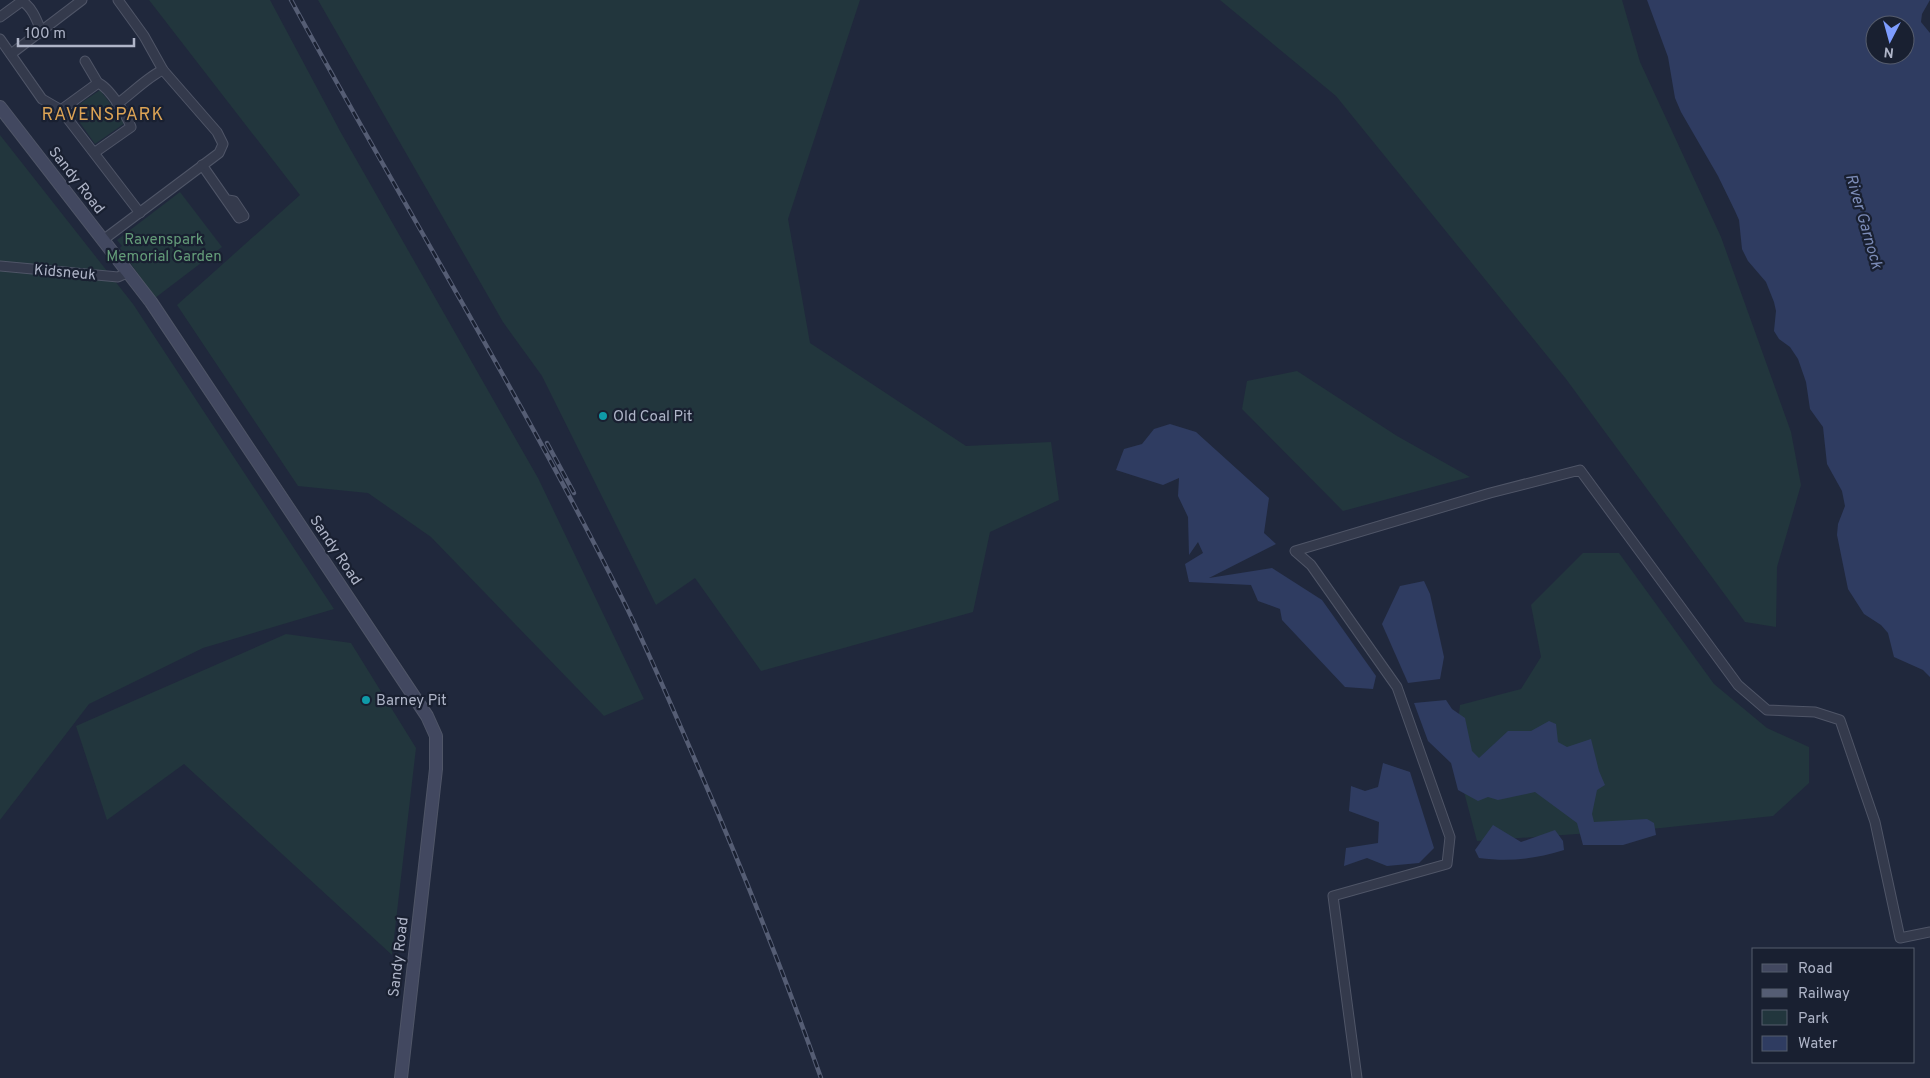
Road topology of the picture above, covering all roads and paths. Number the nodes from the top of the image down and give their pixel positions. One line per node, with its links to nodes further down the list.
1 (82, 0): 4 (street)
2 (118, 0): 8 (street)
3 (0, 17): 4 (street)
4 (42, 33): 6 (street)
5 (0, 39): 6 (street)
6 (11, 54): 12 (street)
7 (85, 60): 9 (street)
8 (163, 70): 10 (street); 14 (street)
9 (98, 83): 10 (street); 12 (street)
10 (117, 104): 13 (street)
11 (0, 107): 17 (main road, Sandy Road)
12 (61, 110): 13 (street)
13 (94, 153): 16 (street)
14 (202, 165): 15 (street); 16 (street)
15 (228, 200)
16 (140, 213): 17 (street)
17 (103, 240): 19 (main road, Sandy Road)
18 (0, 266): 19 (street, Kidsneuk)
19 (129, 272): 21 (main road, Sandy Road)
20 (1930, 932): 22 (street)
21 (401, 1078)
22 (1357, 1078)

